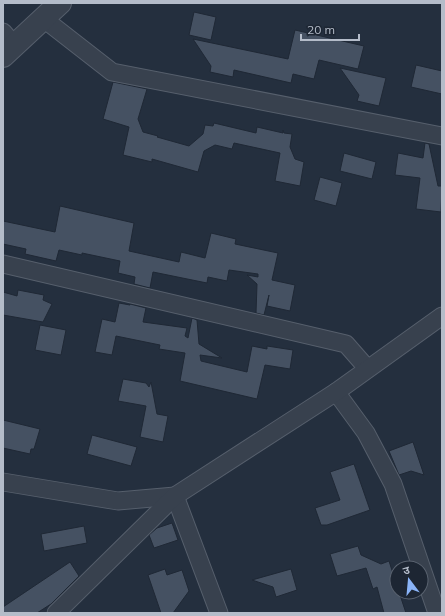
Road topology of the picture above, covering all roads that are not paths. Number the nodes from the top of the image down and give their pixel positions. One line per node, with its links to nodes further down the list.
1 (60, 3): 2 (street)
2 (44, 19): 3 (street); 4 (street)
3 (7, 44)
4 (442, 136)
5 (3, 264): 7 (street)
6 (442, 316): 7 (street)
7 (367, 368): 8 (street)
8 (336, 392): 10 (street); 13 (street)
9 (3, 482): 10 (street)
10 (175, 496): 11 (street); 12 (street)
11 (56, 613)
12 (219, 613)
13 (437, 613)

